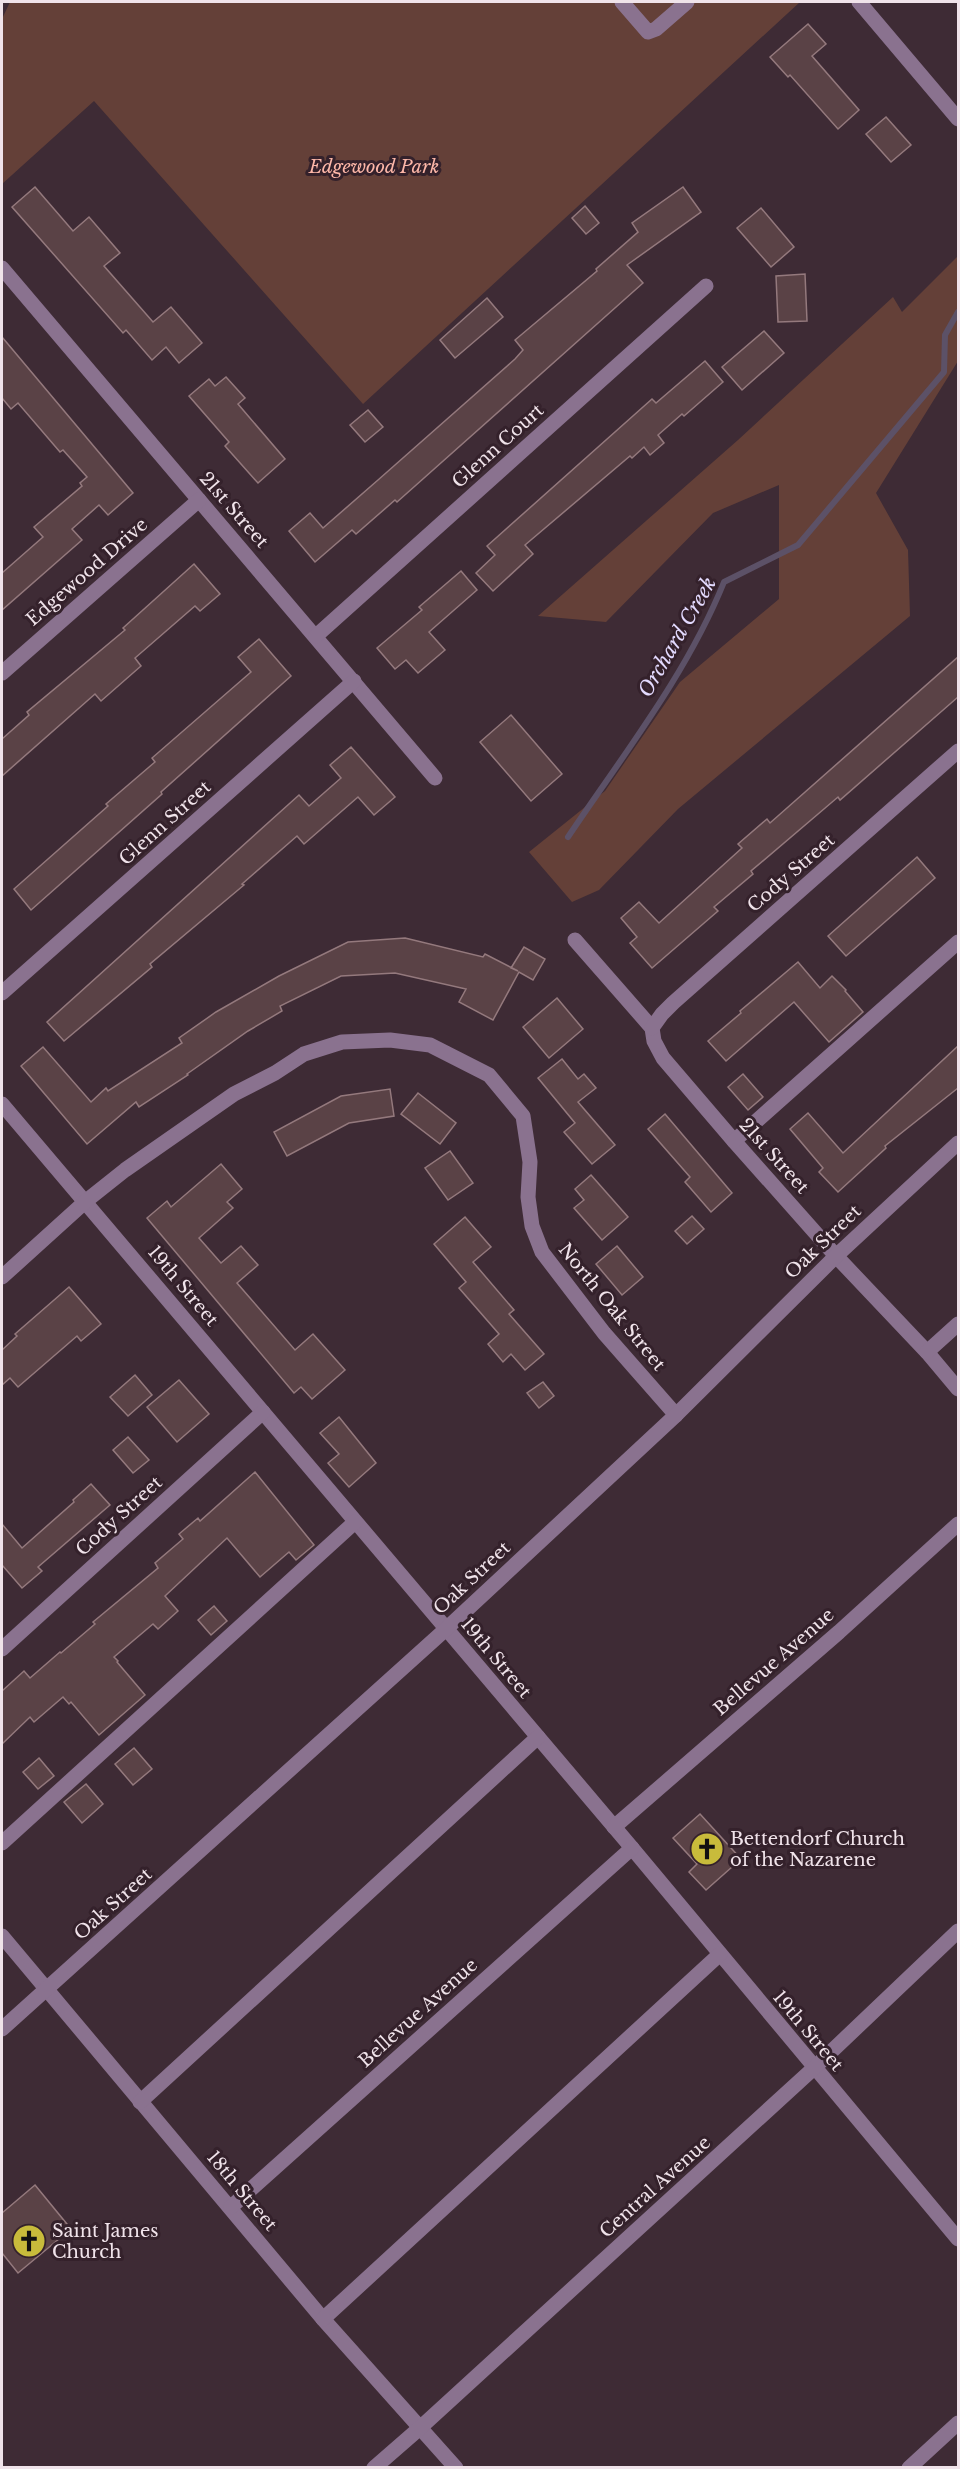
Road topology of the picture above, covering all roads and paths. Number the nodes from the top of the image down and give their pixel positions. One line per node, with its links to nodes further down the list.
1 (622, 2): 2 (street)
2 (687, 2)
3 (859, 2): 4 (street)
4 (957, 115)
5 (2, 268): 7 (street, 21st Street)
6 (706, 286): 8 (street, Glenn Court)
7 (199, 500): 8 (street, 21st Street); 9 (street, Edgewood Drive)
8 (316, 636): 10 (street, 21st Street)
9 (2, 673)
10 (354, 681): 12 (street, 21st Street); 15 (street, Glenn Street)
11 (958, 751): 16 (street, Cody Street)
12 (435, 778)
13 (575, 940): 16 (street, 21st Street)
14 (958, 942): 18 (street)
15 (2, 993)
16 (652, 1028): 18 (street, 21st Street)
17 (2, 1104): 20 (street, 19th Street)
18 (734, 1141): 21 (street, 21st Street)
19 (958, 1143): 21 (street, Oak Street)
20 (86, 1201): 22 (street, North Oak Street); 26 (street, 19th Street); 27 (street, North Oak Street)
21 (836, 1256): 24 (street, 21st Street); 27 (street, Oak Street)
22 (2, 1277)
23 (958, 1324): 24 (street)
24 (927, 1352): 25 (street, 21st Street)
25 (958, 1389)
26 (263, 1412): 28 (street, 19th Street); 31 (street, Cody Street)
27 (676, 1415): 30 (street, Oak Street)
28 (355, 1522): 30 (street, 19th Street); 34 (street)
29 (958, 1524): 33 (street, Bellevue Avenue)
30 (446, 1629): 32 (street, 19th Street); 39 (street, Oak Street)
31 (2, 1649)
32 (538, 1737): 33 (street, 19th Street); 42 (street)
33 (614, 1827): 35 (street, 19th Street)
34 (2, 1843)
35 (632, 1848): 38 (street, 19th Street); 43 (street, Bellevue Avenue)
36 (958, 1931): 41 (street, Central Avenue)
37 (2, 1936): 39 (street, 18th Street)
38 (720, 1954): 41 (street, 19th Street); 45 (street)
39 (46, 1991): 40 (street, Oak Street); 42 (street, 18th Street)
40 (2, 2029)
41 (814, 2068): 44 (street, 19th Street); 47 (street, Central Avenue)
42 (140, 2102): 43 (street, 18th Street)
43 (231, 2207): 45 (street, 18th Street)
44 (958, 2239)
45 (323, 2319): 47 (street, 18th Street)
46 (958, 2422): 50 (street)
47 (422, 2427): 48 (street, Central Avenue); 49 (street, 18th Street)
48 (374, 2468)
49 (456, 2468)
50 (909, 2468)

